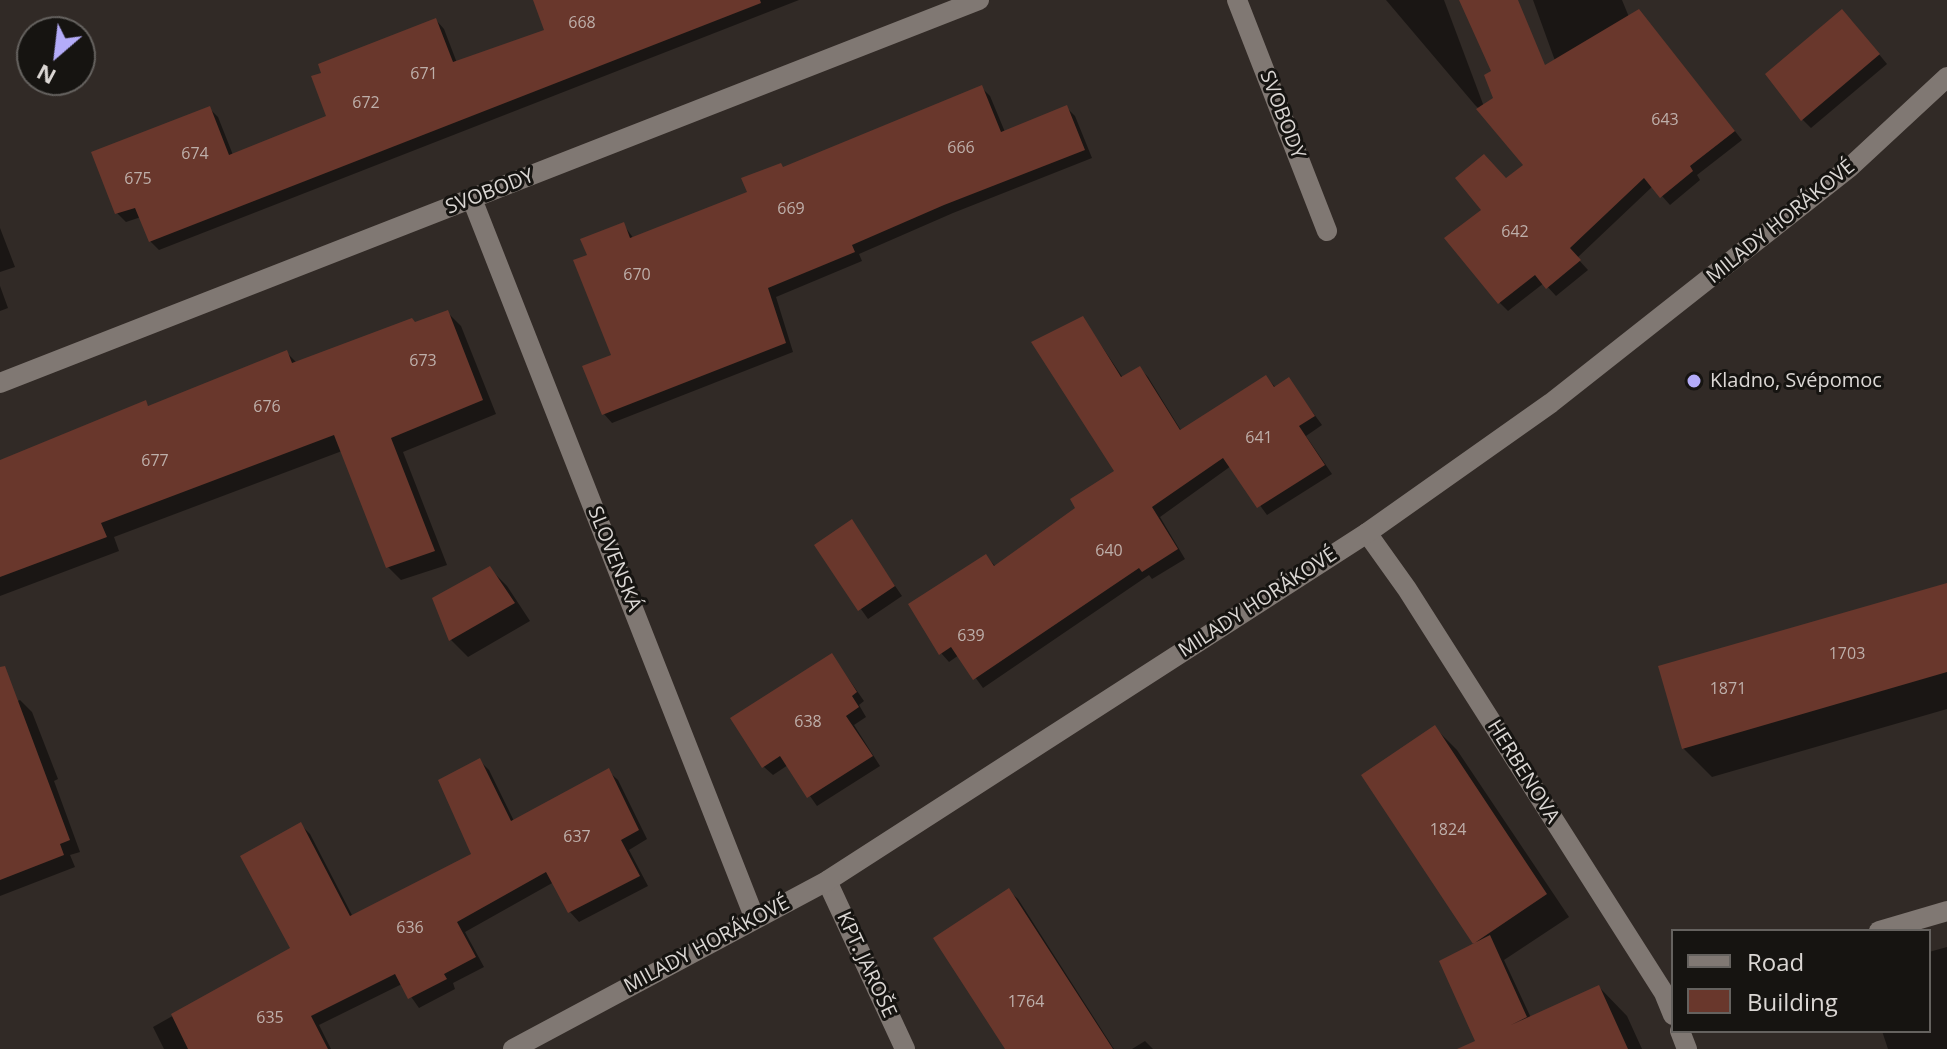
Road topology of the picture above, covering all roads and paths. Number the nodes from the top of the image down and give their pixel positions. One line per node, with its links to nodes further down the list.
1 (979, 0): 4 (street, SVOBODY)
2 (1237, 0): 5 (street, SVOBODY)
3 (1947, 77): 7 (street, MILADY HORÁKOVÉ)
4 (472, 199): 6 (street, SVOBODY); 10 (street, SLOVENSKÁ)
5 (1327, 231)
6 (0, 383)
7 (1367, 533): 8 (street, MILADY HORÁKOVÉ); 12 (street, HERBENOVA)
8 (827, 881): 10 (street, MILADY HORÁKOVÉ); 14 (street, KPT. JAROŠE)
9 (1947, 911): 11 (street)
10 (755, 919): 13 (street, MILADY HORÁKOVÉ)
11 (1886, 929)
12 (1668, 992)
13 (513, 1049)
14 (905, 1049)

